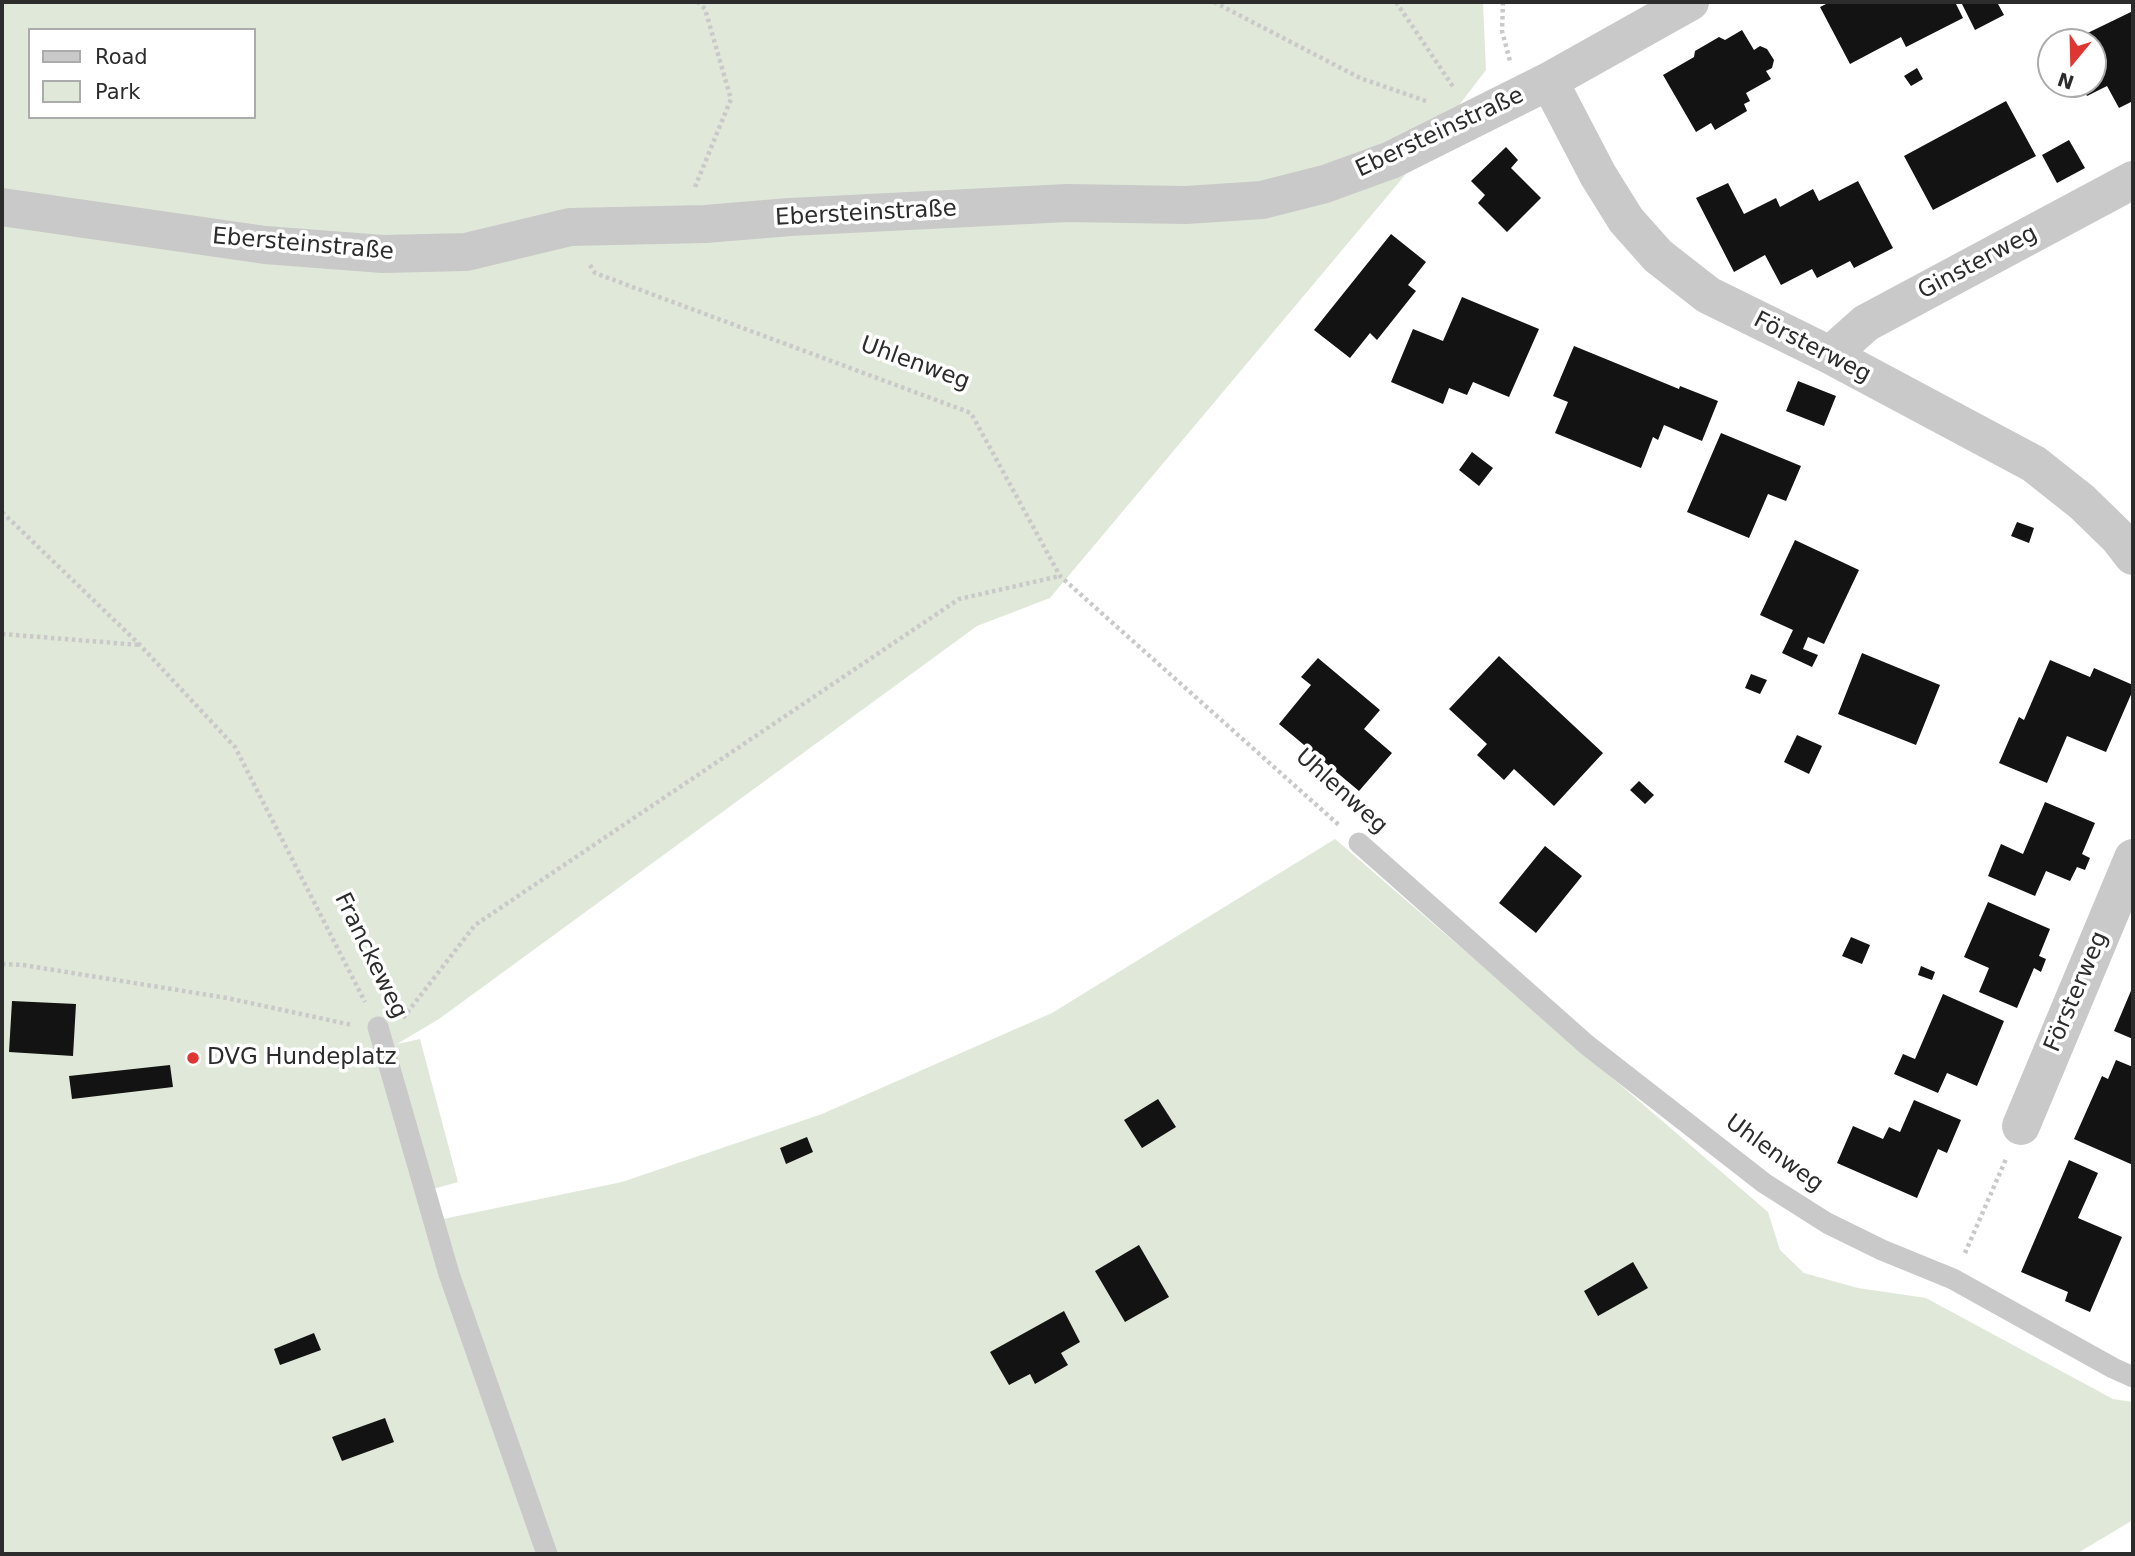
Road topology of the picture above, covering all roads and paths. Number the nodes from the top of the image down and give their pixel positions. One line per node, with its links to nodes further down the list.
1 (698, 2): 10 (path)
2 (1214, 2): 7 (path)
3 (1396, 2): 7 (path)
4 (1503, 2): 6 (path)
5 (1690, 2): 6 (street, Ebersteinstraße)
6 (1535, 88): 7 (street, Ebersteinstraße); 12 (street, Försterweg)
7 (1473, 118): 10 (street, Ebersteinstraße)
8 (2133, 180): 12 (street, Ginsterweg)
9 (2, 207): 11 (street, Ebersteinstraße)
10 (678, 224): 11 (street, Ebersteinstraße)
11 (570, 227): 15 (path, Uhlenweg)
12 (1830, 355): 14 (street, Försterweg)
13 (2, 512): 17 (path, Franckeweg)
14 (2133, 556)
15 (1060, 576): 18 (path, Uhlenweg); 21 (path)
16 (2, 634): 17 (path)
17 (141, 645): 21 (path, Franckeweg)
18 (1359, 843): 23 (lane, Uhlenweg)
19 (2133, 858): 22 (street, Försterweg)
20 (2, 964): 21 (path)
21 (378, 1027): 25 (lane, Franckeweg)
22 (2021, 1126): 23 (path)
23 (1953, 1279): 24 (lane, Uhlenweg)
24 (2133, 1377)
25 (547, 1554)

